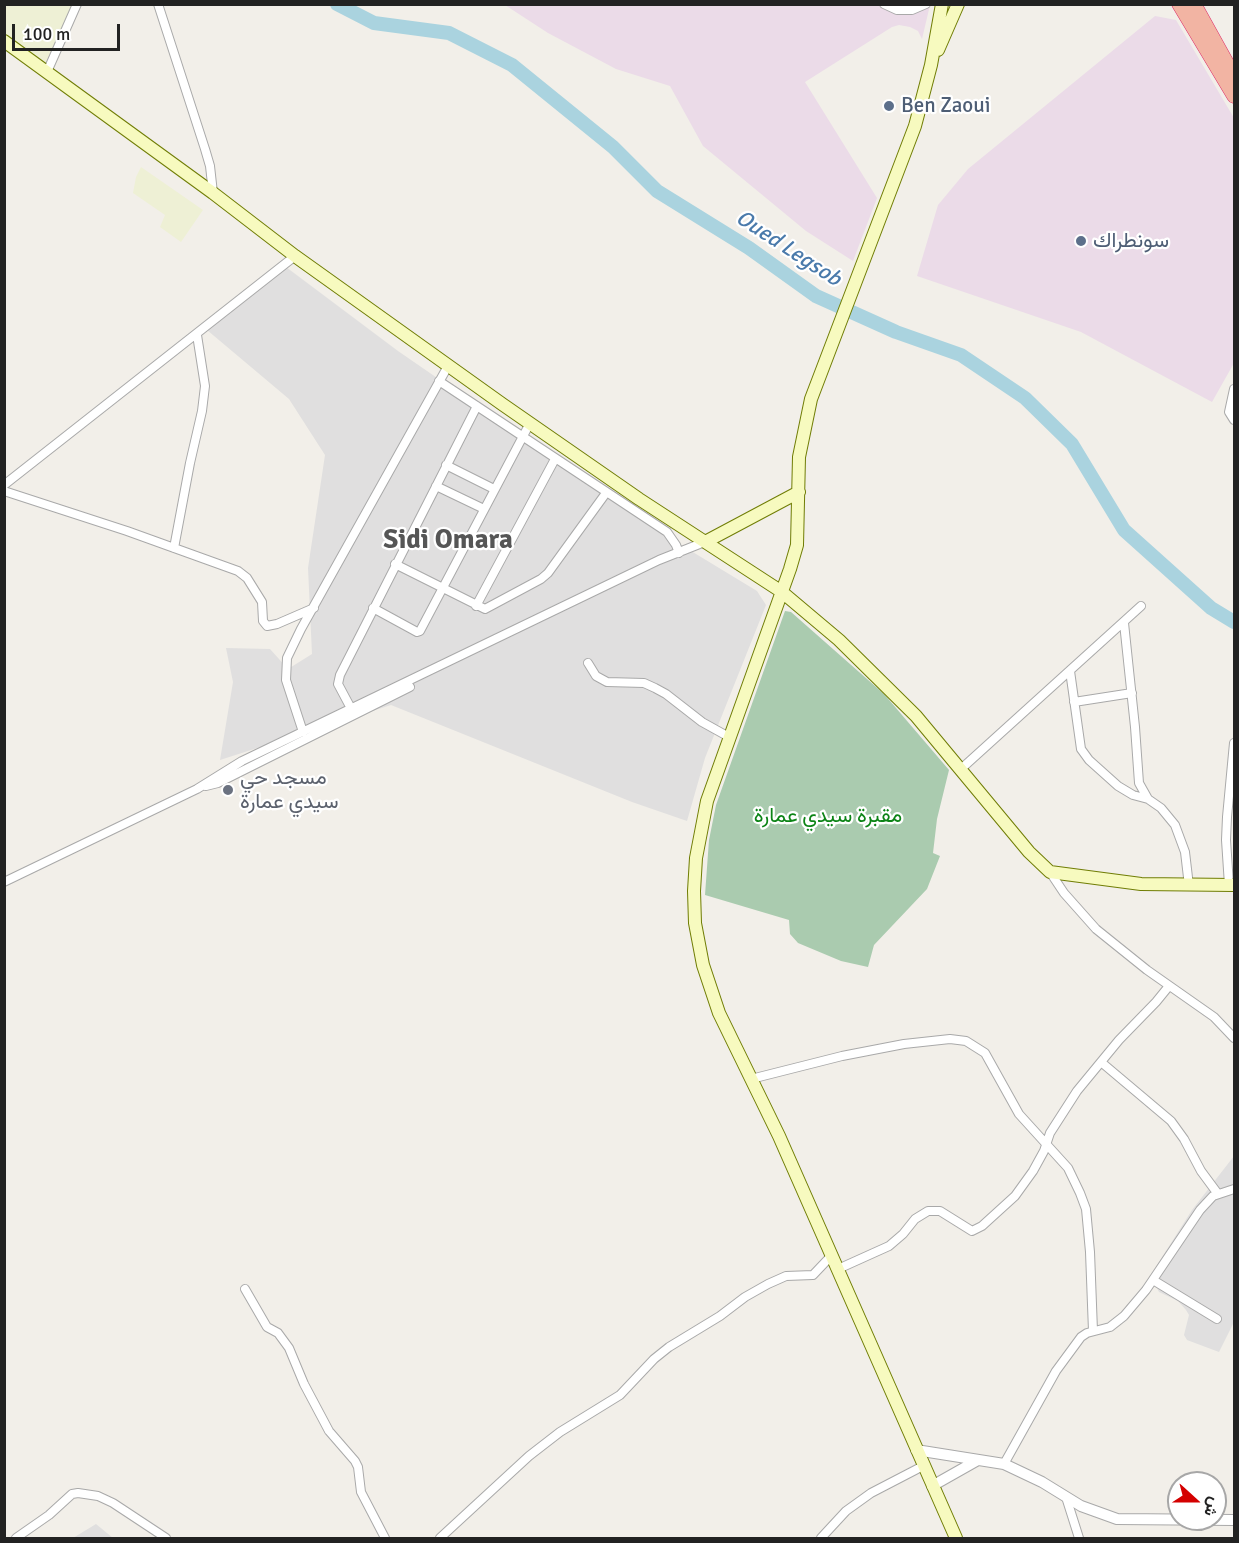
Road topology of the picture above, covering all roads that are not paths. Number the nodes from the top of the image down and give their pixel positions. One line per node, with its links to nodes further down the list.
1 (76, 4): 11 (street)
2 (158, 4): 14 (street)
3 (884, 4): 4 (street)
4 (926, 4)
5 (942, 4): 10 (main road)
6 (958, 4): 10 (main road)
7 (1179, 4): 13 (highway)
8 (1194, 4): 12 (highway)
9 (4, 41): 11 (main road)
10 (931, 65): 30 (main road)
11 (47, 72): 14 (main road)
12 (1234, 76)
13 (1234, 96)
14 (213, 193): 15 (main road)
15 (295, 256): 16 (street); 17 (main road)
16 (196, 335): 26 (street); 38 (street)
17 (448, 366): 18 (street); 22 (main road)
18 (439, 381): 20 (street); 45 (street)
19 (1234, 389): 21 (street)
20 (477, 406): 23 (street); 25 (street)
21 (1234, 420)
22 (530, 423): 23 (street); 32 (main road)
23 (522, 437): 24 (street); 28 (street)
24 (555, 459): 31 (street); 43 (street)
25 (446, 465): 27 (street); 28 (street)
26 (4, 485)
27 (436, 486): 33 (street); 40 (street)
28 (494, 489): 33 (street)
29 (4, 491): 38 (street)
30 (799, 492): 37 (main road); 42 (main road)
31 (606, 493): 34 (street); 43 (street)
32 (639, 499): 34 (street); 35 (main road)
33 (484, 509): 41 (street)
34 (632, 510): 36 (street)
35 (677, 523): 36 (street); 37 (main road)
36 (667, 532): 39 (street)
37 (707, 541): 39 (street); 42 (main road)
38 (174, 548): 45 (street)
39 (679, 554): 52 (street)
40 (395, 564): 41 (street); 46 (street)
41 (443, 588): 43 (street); 46 (street)
42 (782, 592): 54 (main road); 56 (main road)
43 (476, 606)
44 (1141, 606): 47 (street)
45 (314, 608): 53 (street)
46 (373, 608): 52 (street)
47 (1124, 623): 49 (street); 50 (street)
48 (588, 663): 54 (street)
49 (1070, 671): 51 (street); 56 (street)
50 (1132, 693): 51 (street); 58 (street)
51 (1074, 702): 58 (street)
52 (353, 712): 53 (street); 57 (street)
53 (303, 732): 57 (street)
54 (729, 737): 66 (main road)
55 (1234, 743): 61 (street)
56 (962, 769): 59 (main road)
57 (197, 789): 60 (street)
58 (1148, 799): 62 (street)
59 (1050, 872): 62 (main road); 63 (street)
60 (4, 882)
61 (1232, 885): 62 (main road)
62 (1189, 886)
63 (1169, 986): 64 (street); 65 (street)
64 (1234, 1038)
65 (1101, 1062): 67 (street); 69 (street)
66 (751, 1078): 67 (street); 70 (main road)
67 (1046, 1145): 71 (street); 75 (street)
68 (1234, 1189): 69 (street)
69 (1218, 1194): 72 (street)
70 (831, 1255): 71 (main road); 86 (street)
71 (838, 1269): 76 (main road)
72 (1154, 1280): 74 (street); 75 (street)
73 (245, 1289): 85 (street)
74 (1217, 1319)
75 (1093, 1331): 78 (street)
76 (916, 1450): 77 (street); 79 (main road)
77 (978, 1460): 78 (street); 80 (street)
78 (1004, 1464): 81 (street)
79 (923, 1466): 80 (main road); 87 (street)
80 (932, 1486): 88 (main road)
81 (1066, 1497): 82 (street); 89 (street)
82 (1234, 1520)
83 (16, 1539): 84 (street)
84 (166, 1539)
85 (385, 1539)
86 (440, 1539)
87 (821, 1539)
88 (956, 1539)
89 (1079, 1539)

